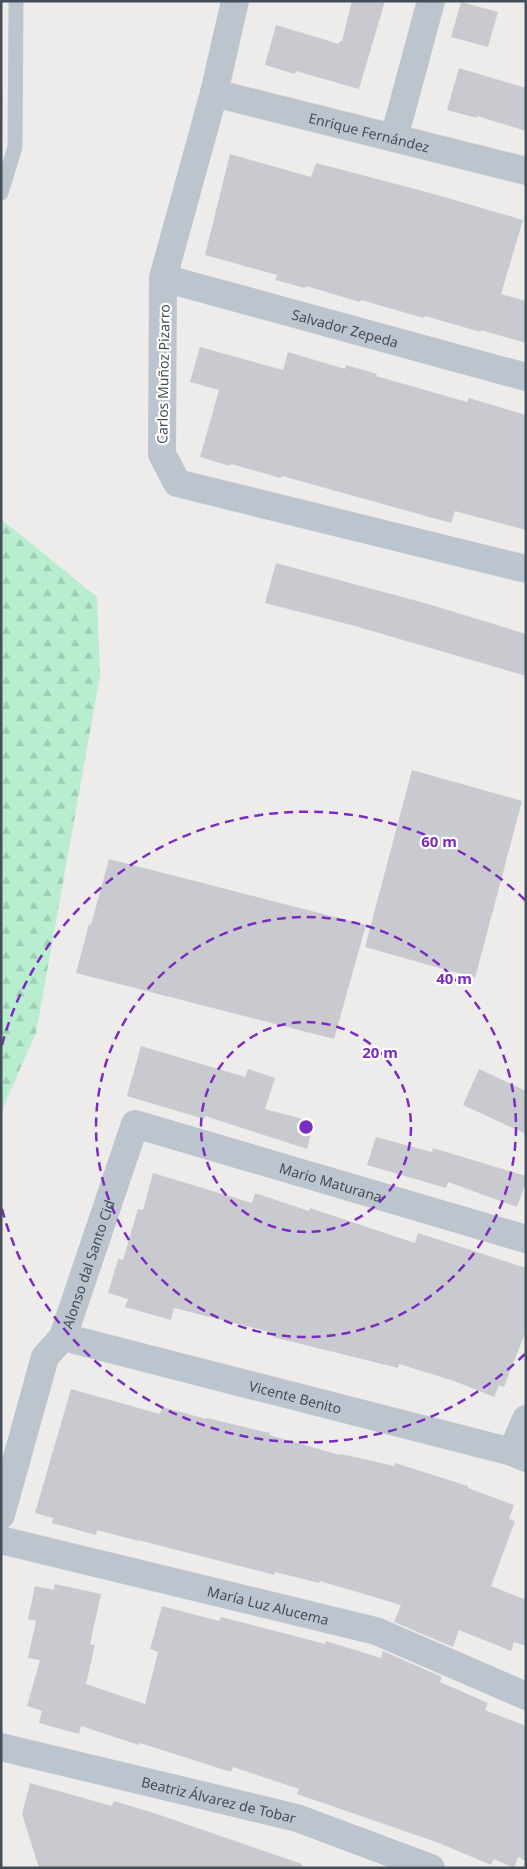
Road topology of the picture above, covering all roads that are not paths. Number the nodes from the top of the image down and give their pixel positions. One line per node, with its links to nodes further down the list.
1 (16, 1): 7 (lane)
2 (234, 1): 4 (street, Carlos Muñoz Pizarro)
3 (431, 1): 5 (street)
4 (214, 93): 5 (street, Enrique Fernández); 8 (street, Carlos Muñoz Pizarro)
5 (394, 138): 6 (street, Enrique Fernández)
6 (526, 172)
7 (1, 193)
8 (164, 278): 9 (street, Salvador Zepeda); 10 (street, Carlos Muñoz Pizarro)
9 (526, 377)
10 (526, 569)
11 (135, 1124): 12 (street, Mario Maturana); 13 (street, Alonso dal Santo Cid)
12 (526, 1239)
13 (63, 1337): 15 (street, Vicente Benito); 16 (street, Alonso dal Santo Cid)
14 (526, 1419): 15 (street)
15 (519, 1455)
16 (1, 1516)
17 (1, 1540): 18 (street, María Luz Alucema)
18 (526, 1696)
19 (1, 1748): 20 (street, Beatriz Álvarez de Tobar)
20 (431, 1868)

